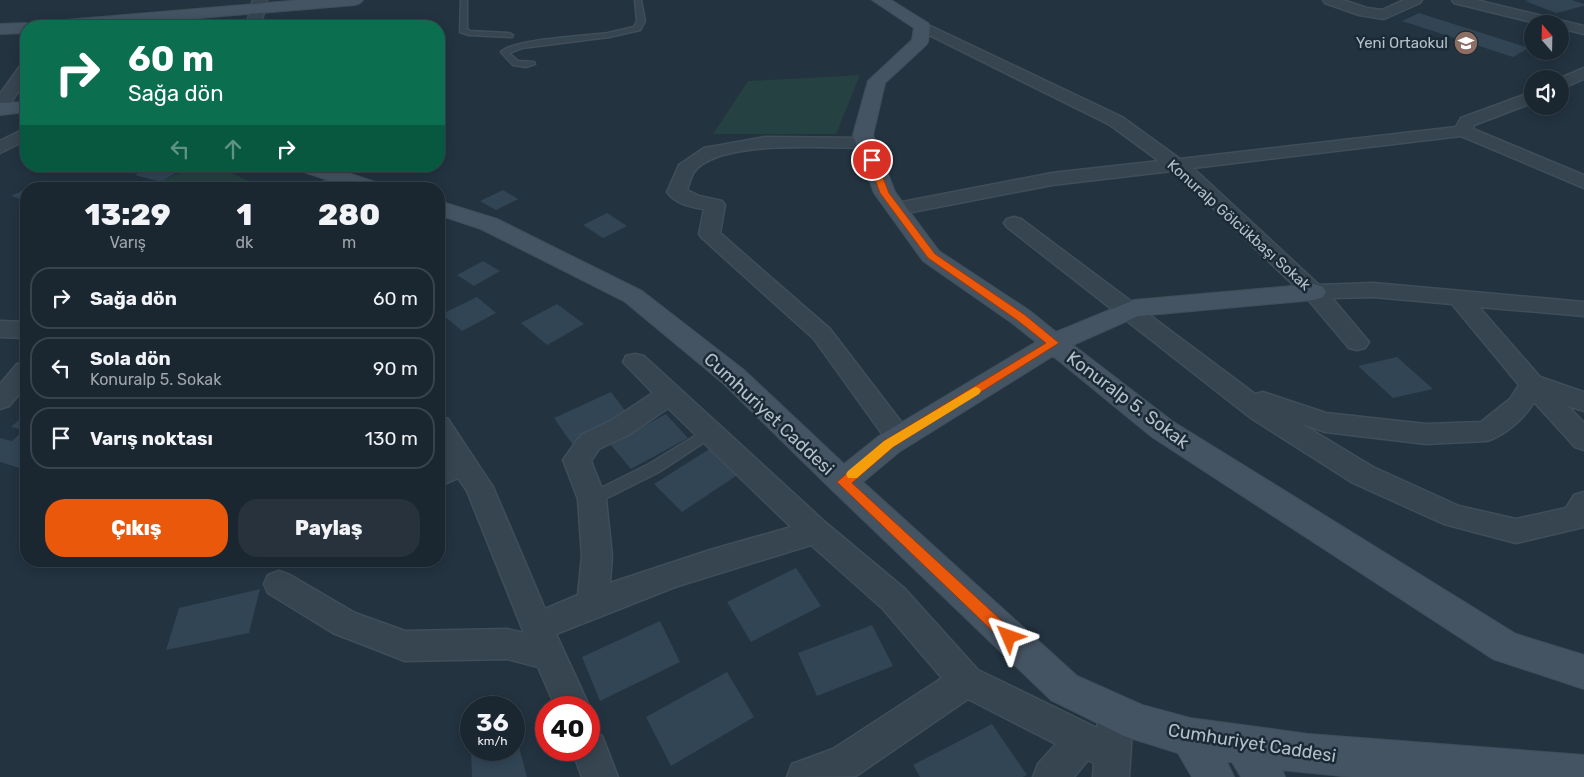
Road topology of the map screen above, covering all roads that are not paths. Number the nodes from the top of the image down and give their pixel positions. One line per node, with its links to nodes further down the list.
1 (355, 0): 8 (street)
2 (464, 0): 17 (lane)
3 (638, 0): 18 (lane)
4 (880, 0): 12 (street)
5 (1330, 0): 6 (street)
6 (1415, 0)
7 (1459, 0): 9 (street)
8 (259, 5): 10 (street); 11 (street)
9 (1524, 16)
10 (125, 20)
11 (255, 20)
12 (922, 26): 27 (street, Konuralp 5. Sokak); 29 (street, Konuralp Gölcükbaşı Sokak)
13 (1569, 26): 16 (street)
14 (20, 28): 15 (street)
15 (0, 29)
16 (1584, 30)
17 (509, 35)
18 (531, 64)
19 (1584, 73): 21 (street)
20 (20, 78): 23 (street)
21 (1569, 80)
22 (1524, 100): 25 (street)
23 (0, 108): 24 (street)
24 (20, 108)
25 (1463, 131): 29 (street); 32 (street)
26 (20, 136): 28 (street)
27 (866, 143): 33 (street, Konuralp 5. Sokak); 52 (street)
28 (0, 148)
29 (1176, 165): 33 (street); 36 (street, Konuralp Gölcükbaşı Sokak)
30 (324, 172): 31 (street)
31 (355, 182)
32 (1584, 182)
33 (897, 209): 43 (street, Konuralp 5. Sokak)
34 (445, 210): 56 (street, Cumhuriyet Caddesi)
35 (1014, 222): 39 (street)
36 (1314, 292): 37 (street); 39 (street); 42 (street, Konuralp Gölcükbaşı Sokak)
37 (1459, 298): 38 (street); 46 (street)
38 (1584, 309)
39 (1127, 310): 43 (street); 47 (street)
40 (0, 329): 41 (street)
41 (20, 330)
42 (1356, 342)
43 (1054, 343): 52 (street); 63 (street, Konuralp 5. Sokak)
44 (635, 362): 48 (street)
45 (20, 377): 49 (street)
46 (1532, 383): 47 (street); 50 (street); 53 (street)
47 (1235, 392): 58 (street)
48 (669, 395): 51 (street); 57 (street)
49 (0, 400)
50 (1584, 402)
51 (710, 432): 57 (lane); 59 (street)
52 (899, 438): 56 (street)
53 (1584, 440)
54 (445, 448): 55 (street)
55 (451, 469): 62 (street)
56 (843, 482): 66 (street, Cumhuriyet Caddesi)
57 (592, 500): 61 (street)
58 (1584, 503)
59 (816, 532): 61 (street); 64 (street)
60 (279, 584): 62 (street)
61 (593, 603): 62 (street)
62 (544, 641): 65 (street)
63 (1584, 672)
64 (966, 682): 69 (street); 73 (street)
65 (568, 696)
66 (1116, 713): 67 (street, Cumhuriyet Caddesi); 69 (street)
67 (1190, 737): 68 (street, Cumhuriyet Caddesi); 75 (street)
68 (1244, 745): 71 (street, Cumhuriyet Caddesi); 76 (street)
69 (1102, 757): 74 (street)
70 (594, 761): 72 (street)
71 (1584, 775)
72 (600, 777)
73 (805, 777)
74 (1051, 777)
75 (1214, 777)
76 (1264, 777)

